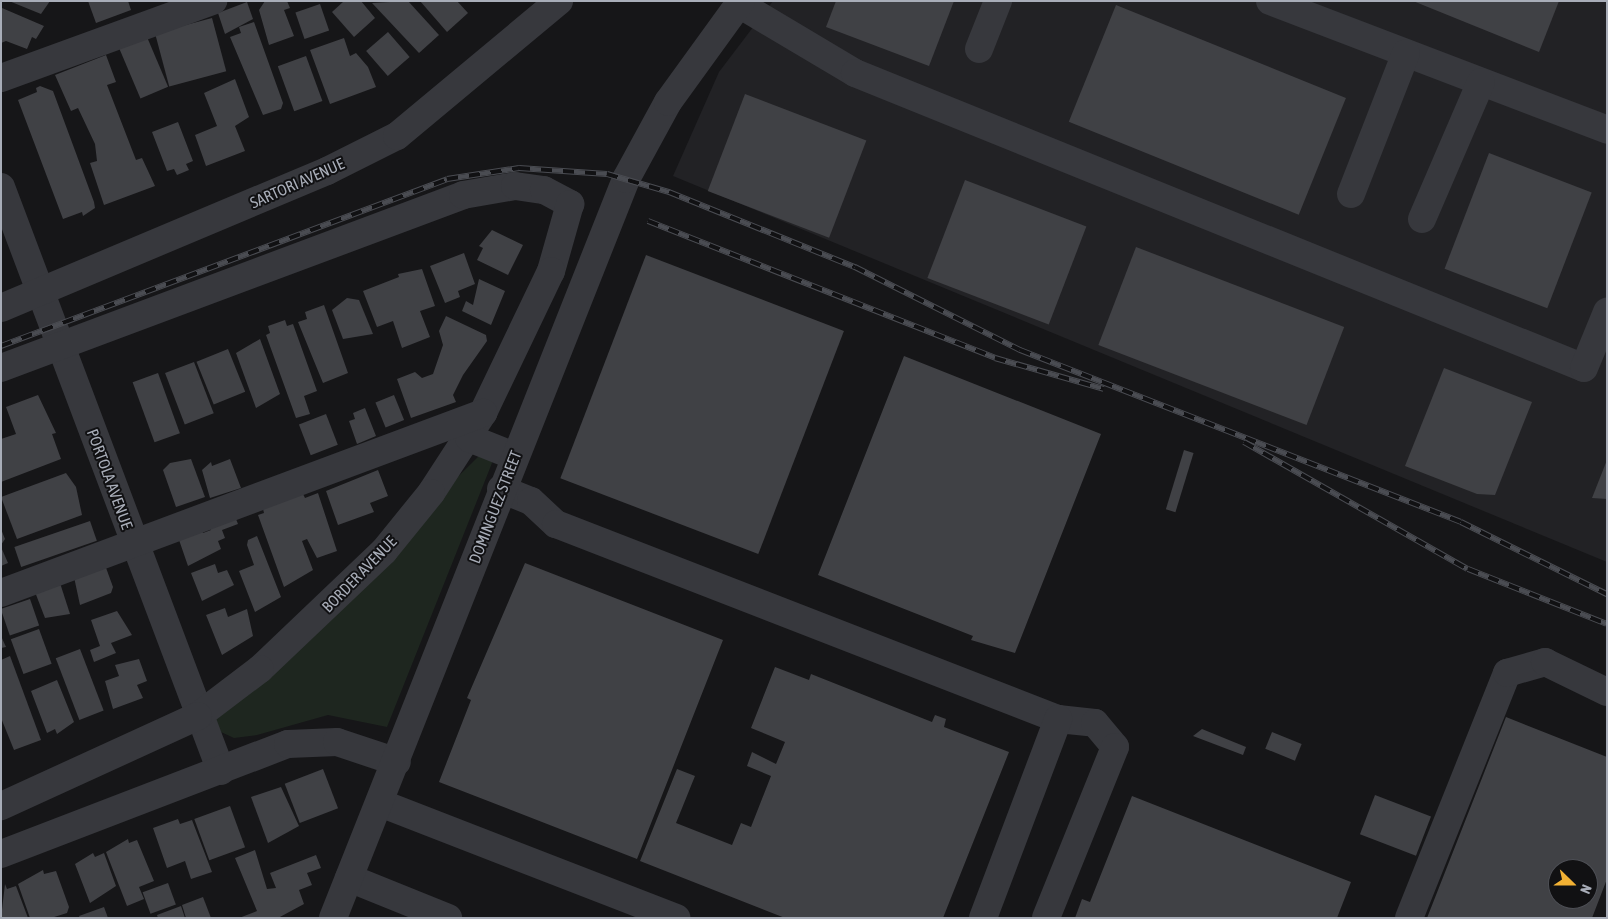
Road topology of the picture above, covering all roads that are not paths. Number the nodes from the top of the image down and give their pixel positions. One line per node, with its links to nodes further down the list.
1 (213, 1): 8 (street)
2 (559, 1): 14 (street, SARTORI AVENUE)
3 (998, 1): 6 (street)
4 (1270, 1): 7 (street)
5 (740, 3): 16 (street); 21 (street, DOMINGUEZ STREET)
6 (979, 49)
7 (1406, 53): 9 (street); 12 (street)
8 (1, 78)
9 (1481, 82): 10 (street); 13 (street)
10 (1607, 130)
11 (1, 187): 14 (street, PORTOLA AVENUE)
12 (1351, 194)
13 (1422, 219)
14 (43, 292): 15 (street, SARTORI AVENUE); 17 (street, PORTOLA AVENUE)
15 (1, 308)
16 (1607, 312)
17 (60, 346): 18 (street); 19 (street, BORDER AVENUE); 23 (street, PORTOLA AVENUE)
18 (1, 368)
19 (483, 413): 20 (street, BORDER AVENUE); 23 (street)
20 (469, 438): 21 (street); 26 (street, BORDER AVENUE)
21 (514, 456): 22 (street, DOMINGUEZ STREET)
22 (501, 490): 27 (street); 28 (street, DOMINGUEZ STREET)
23 (134, 544): 24 (street); 26 (street, PORTOLA AVENUE)
24 (1, 593)
25 (1607, 692): 39 (street)
26 (198, 716): 29 (street, PORTOLA AVENUE); 31 (street, BORDER AVENUE)
27 (1058, 720): 37 (street); 38 (street)
28 (397, 762): 29 (street); 30 (street, DOMINGUEZ STREET)
29 (221, 771): 32 (street)
30 (380, 803): 33 (street, DOMINGUEZ STREET); 36 (street)
31 (1, 806)
32 (1, 854)
33 (349, 878): 34 (street, DOMINGUEZ STREET); 35 (street)
34 (333, 918)
35 (448, 918)
36 (677, 918)
37 (982, 918)
38 (1046, 918)
39 (1409, 918)

